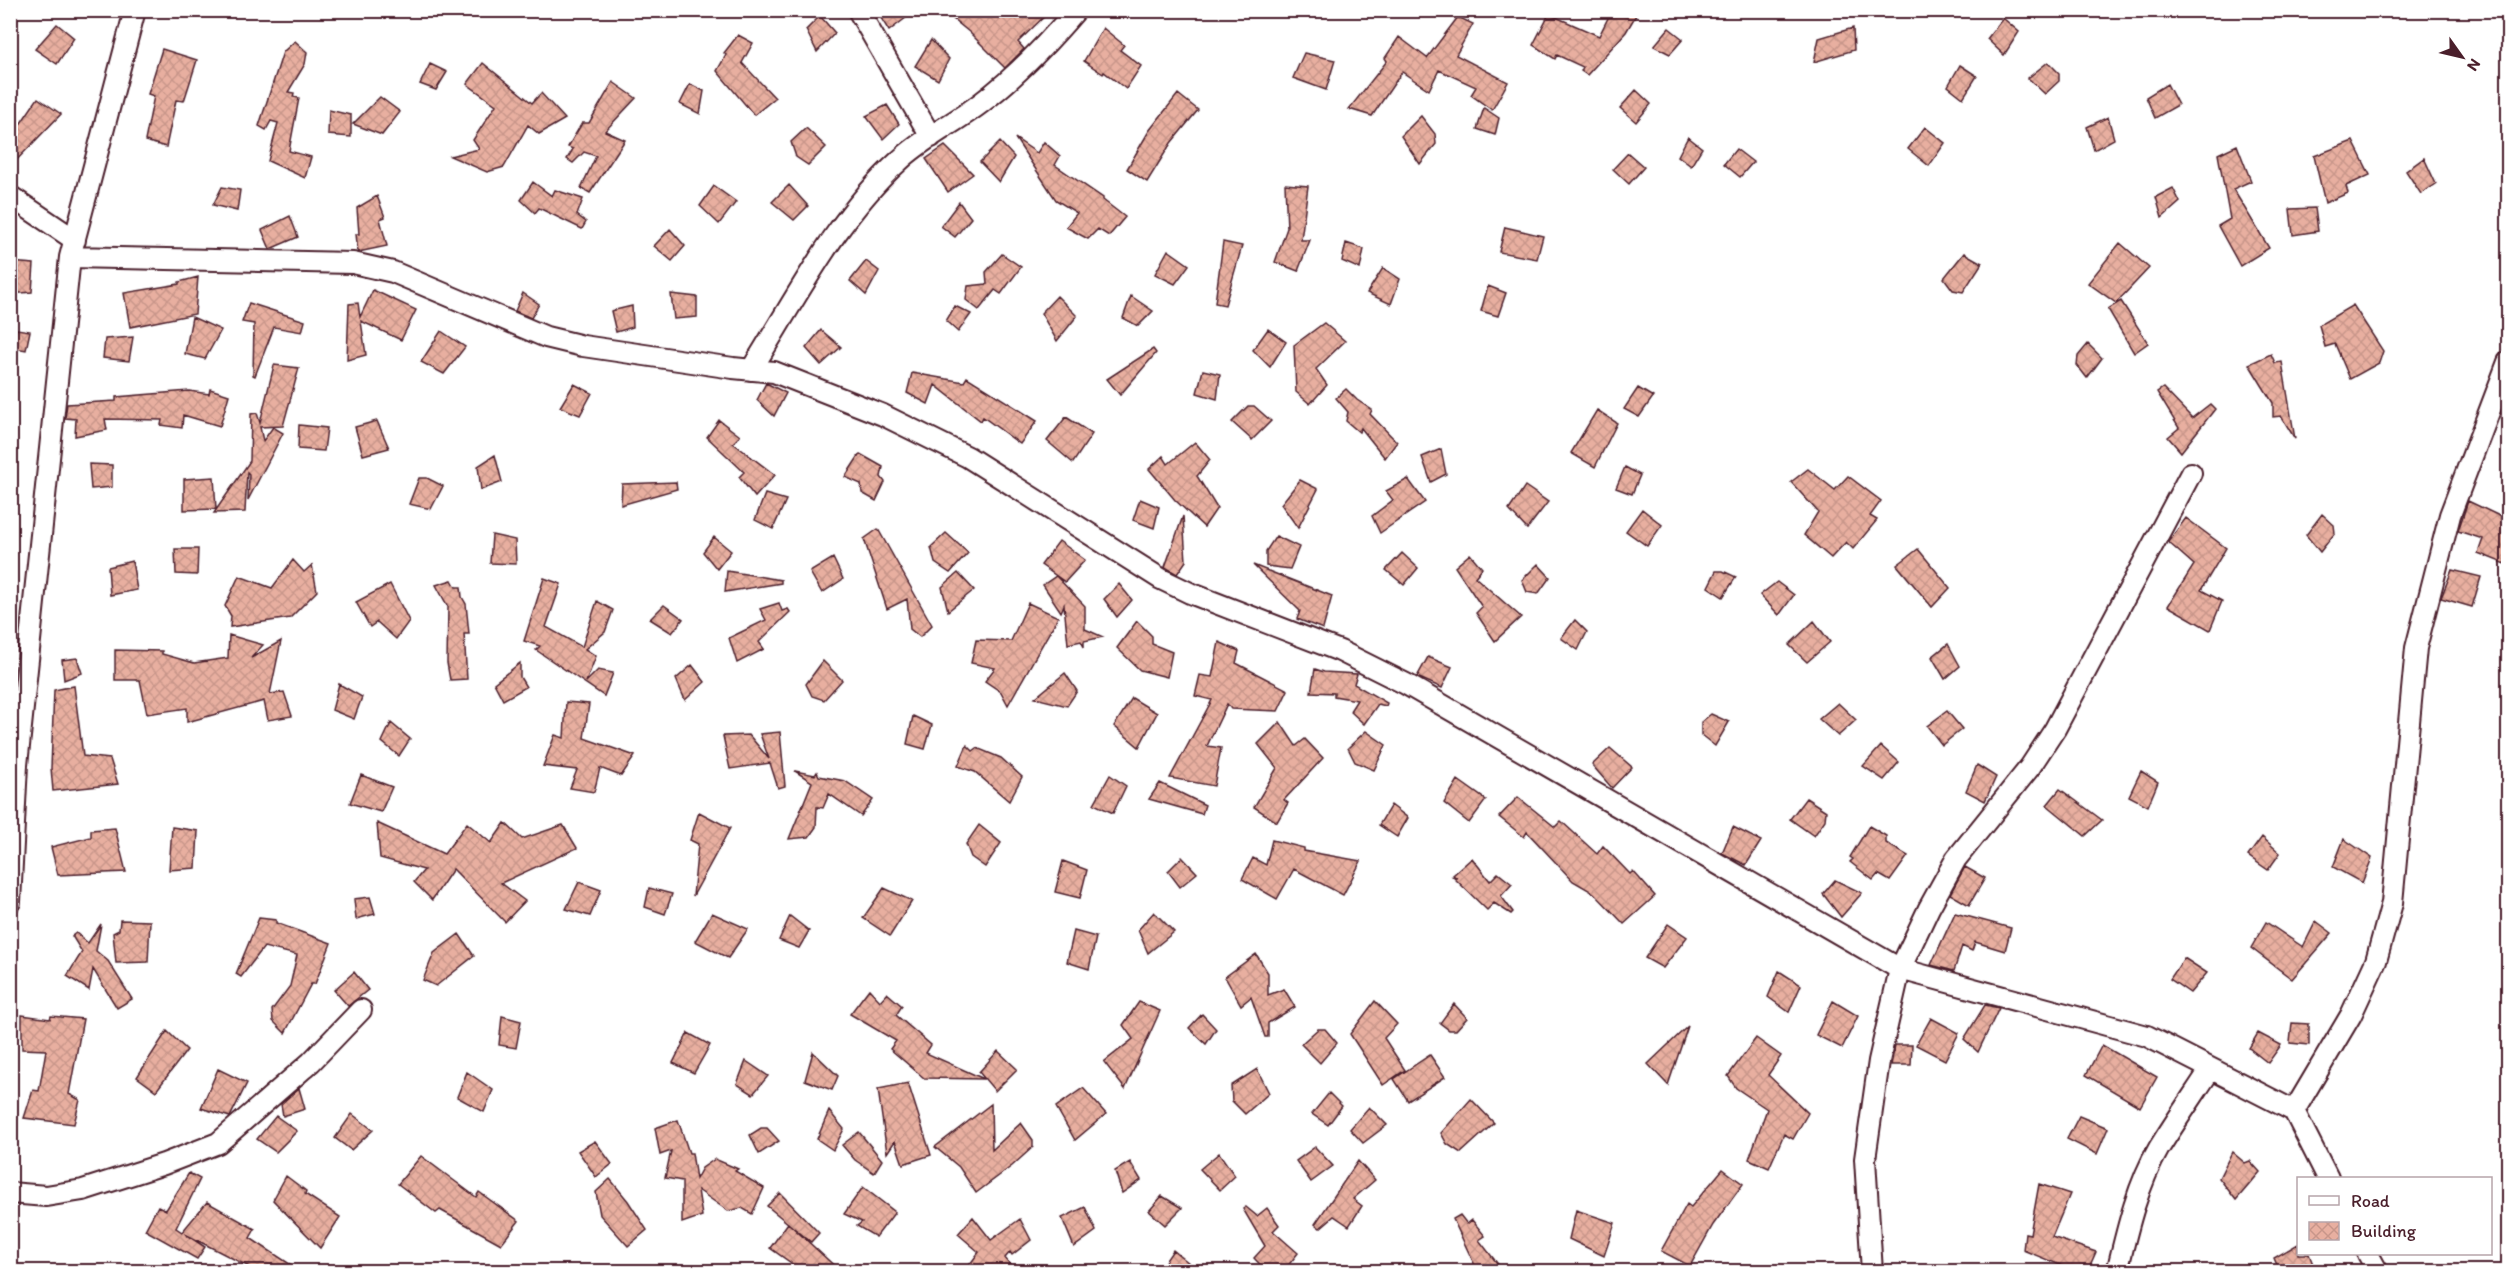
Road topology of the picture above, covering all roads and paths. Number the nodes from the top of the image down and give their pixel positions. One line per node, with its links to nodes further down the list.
1 (135, 10): 6 (street)
2 (858, 10): 4 (street)
3 (1076, 10): 4 (street)
4 (931, 137): 8 (street)
5 (10, 196): 6 (street)
6 (72, 248): 8 (street); 10 (street)
7 (2508, 362): 15 (street)
8 (751, 370): 12 (street)
9 (2191, 473): 12 (street)
10 (14, 763): 11 (street)
11 (10, 902)
12 (1900, 969): 14 (street); 19 (street)
13 (361, 1010): 17 (street)
14 (2210, 1070): 15 (street); 20 (street)
15 (2294, 1111): 16 (street)
16 (2327, 1177)
17 (10, 1193)
18 (2369, 1255): 21 (street)
19 (1872, 1272)
20 (2116, 1272)
21 (2378, 1272)

